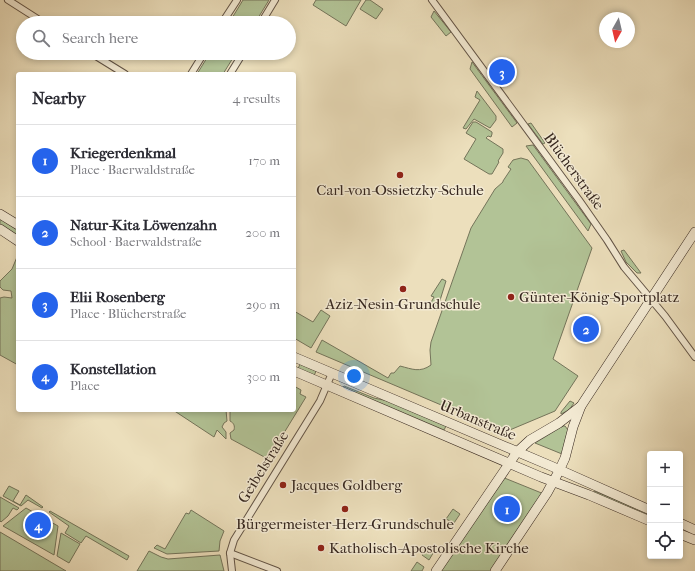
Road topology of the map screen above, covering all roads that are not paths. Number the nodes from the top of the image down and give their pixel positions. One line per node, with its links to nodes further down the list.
1 (8, 0): 5 (street)
2 (237, 0): 6 (street)
3 (275, 0): 7 (street)
4 (432, 0): 19 (street, Blücherstraße)
5 (33, 16)
6 (227, 16)
7 (265, 16)
8 (102, 60): 11 (street)
9 (200, 60): 12 (street)
10 (239, 60): 13 (street)
11 (121, 72)
12 (192, 72)
13 (231, 72)
14 (0, 214): 15 (main road)
15 (16, 224)
16 (0, 229): 18 (main road)
17 (695, 232): 19 (main road)
18 (16, 239)
19 (651, 299): 20 (street, Blücherstraße); 25 (main road)
20 (695, 357)
21 (296, 358): 23 (main road, Urbanstraße)
22 (296, 372): 24 (main road, Urbanstraße)
23 (332, 373): 24 (street, Geibelstraße); 26 (main road, Urbanstraße)
24 (327, 385): 27 (main road, Urbanstraße); 36 (street, Geibelstraße)
25 (581, 406): 26 (main road); 28 (main road)
26 (517, 452): 27 (main road); 28 (main road, Urbanstraße)
27 (509, 463): 29 (main road, Urbanstraße); 39 (main road)
28 (560, 470): 29 (main road); 30 (main road, Urbanstraße)
29 (554, 482): 31 (main road, Urbanstraße); 40 (main road)
30 (647, 509)
31 (647, 520)
32 (683, 524): 33 (main road)
33 (695, 530)
34 (683, 535): 35 (main road)
35 (695, 540)
36 (230, 554): 37 (street); 38 (street)
37 (232, 571)
38 (277, 571)
39 (436, 571)
40 (495, 571)

